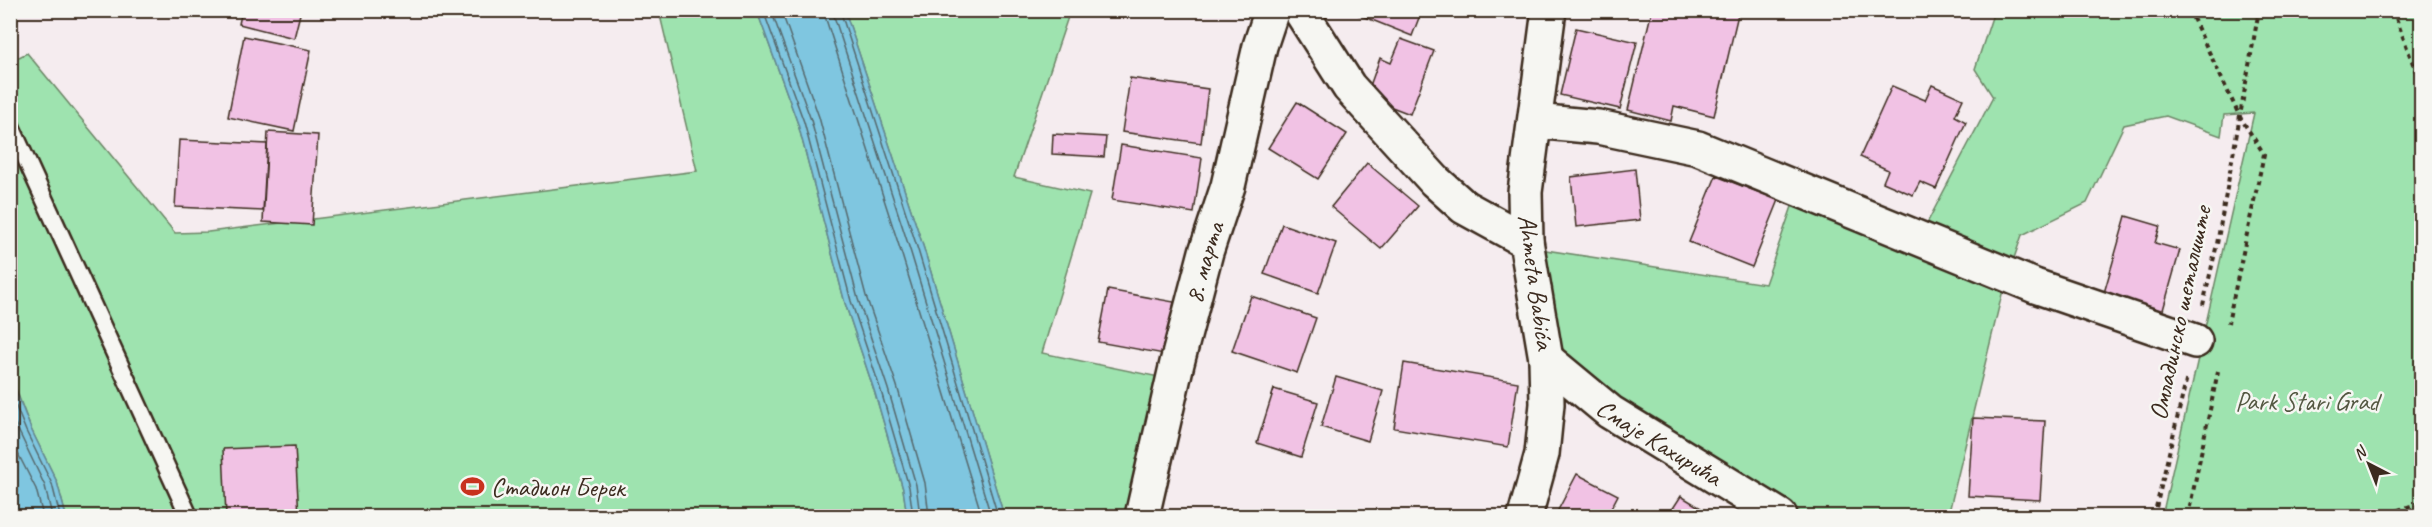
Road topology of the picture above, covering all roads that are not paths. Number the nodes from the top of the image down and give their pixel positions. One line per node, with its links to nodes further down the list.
1 (1272, 10): 10 (street, 8. марта)
2 (1300, 10): 6 (street)
3 (1549, 10): 4 (street, Ahmeta Babića)
4 (1535, 121): 6 (street, Ahmeta Babića); 7 (street)
5 (10, 124): 9 (lane)
6 (1526, 241): 8 (street, Ahmeta Babića)
7 (2211, 337)
8 (1546, 359): 11 (street, Ahmeta Babića); 12 (street, Смaје Кахирића)
9 (188, 514)
10 (1142, 516)
11 (1525, 516)
12 (1780, 516)

